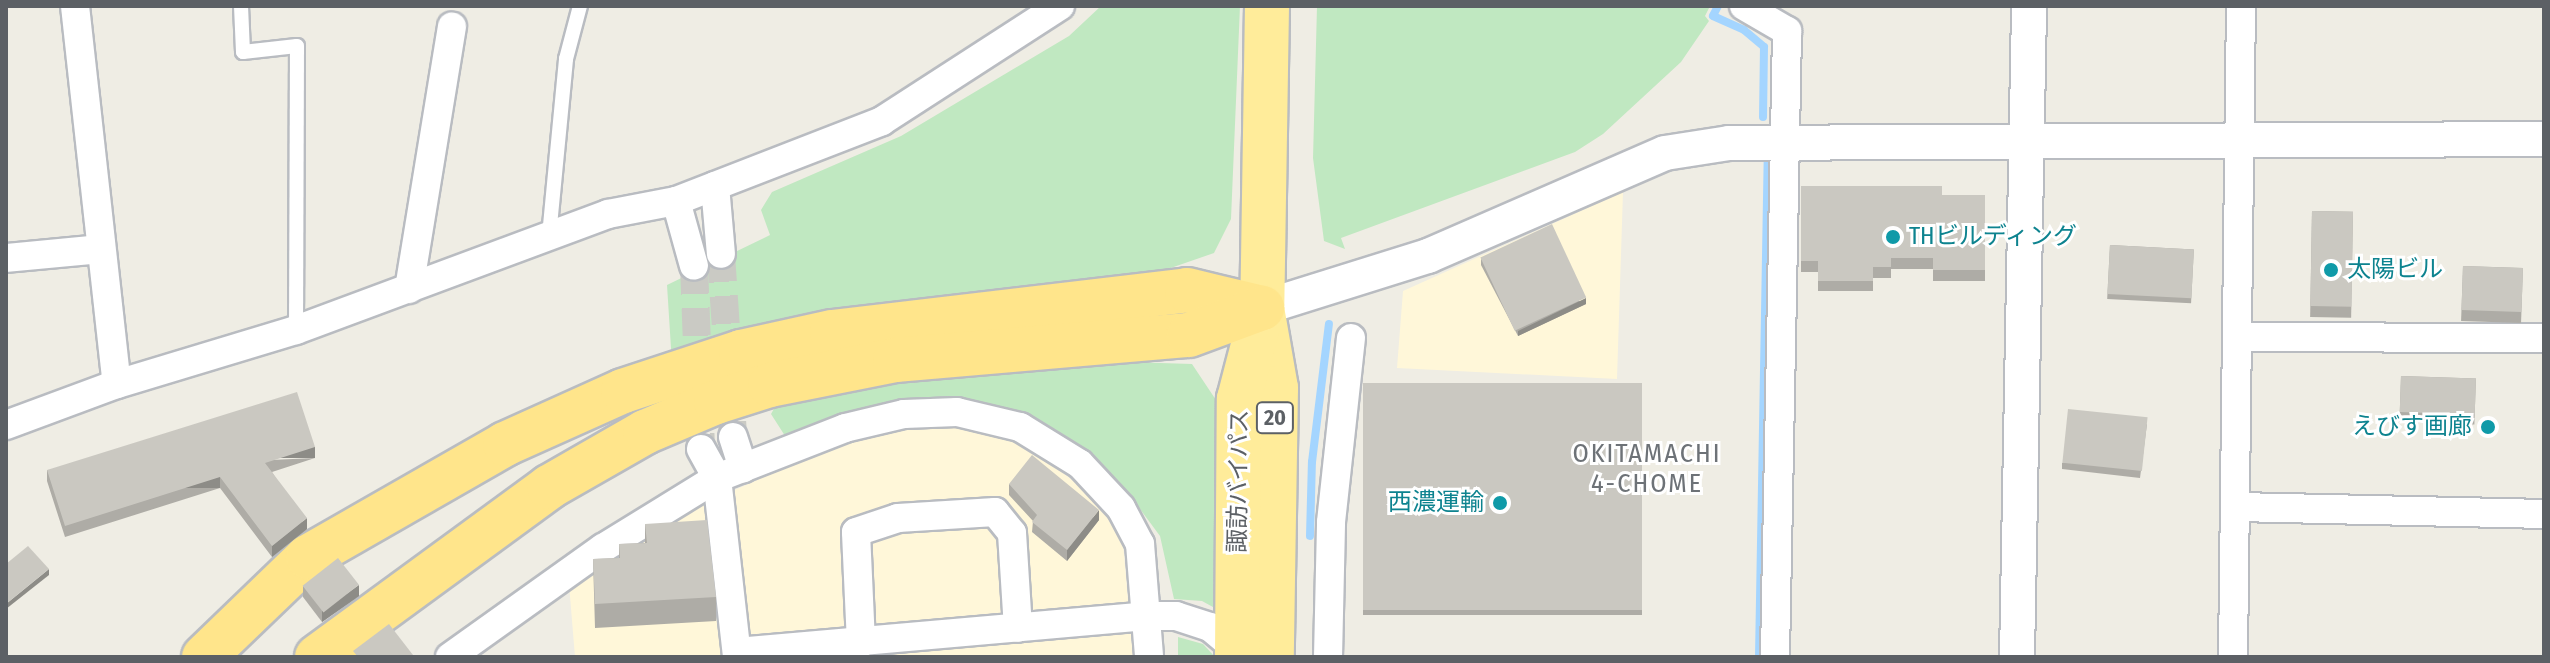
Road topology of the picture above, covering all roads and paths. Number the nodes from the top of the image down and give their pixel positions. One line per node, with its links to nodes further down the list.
1 (75, 6): 17 (street)
2 (241, 6): 23 (lane)
3 (580, 6): 16 (lane)
4 (1060, 6): 14 (street)
5 (1267, 6): 22 (highway, 諏訪バイパス / 20)
6 (1744, 6): 13 (street)
7 (2029, 6): 12 (street)
8 (2241, 6): 10 (street)
9 (452, 26): 21 (street)
10 (2236, 139): 11 (street); 12 (street); 24 (street)
11 (2544, 139)
12 (2027, 140): 13 (street); 45 (street)
13 (1786, 143): 22 (street); 44 (street)
14 (715, 186): 15 (street); 18 (street)
15 (676, 201): 16 (street); 20 (street)
16 (549, 236): 21 (street)
17 (101, 249): 19 (street); 27 (street)
18 (721, 254)
19 (6, 258)
20 (694, 266)
21 (409, 289): 23 (street)
22 (1262, 308): 38 (highway, 諏訪バイパス / 20); 39 (highway); 40 (highway)
23 (296, 330): 27 (street)
24 (2237, 337): 26 (street); 32 (street)
25 (1351, 338): 43 (street)
26 (2544, 338)
27 (117, 384): 28 (street)
28 (6, 425)
29 (733, 437): 31 (street)
30 (701, 449): 31 (street)
31 (730, 473): 34 (street); 37 (street); 41 (street)
32 (2237, 507): 33 (street); 46 (street)
33 (2544, 514)
34 (1149, 616): 35 (street); 38 (street); 42 (street)
35 (1018, 628): 36 (street); 36 (street)
36 (861, 643): 37 (street)
37 (737, 654)
38 (1249, 655)
39 (204, 657)
40 (317, 657)
41 (450, 657)
42 (1149, 657)
43 (1328, 657)
44 (1775, 657)
45 (2017, 657)
46 (2233, 657)

